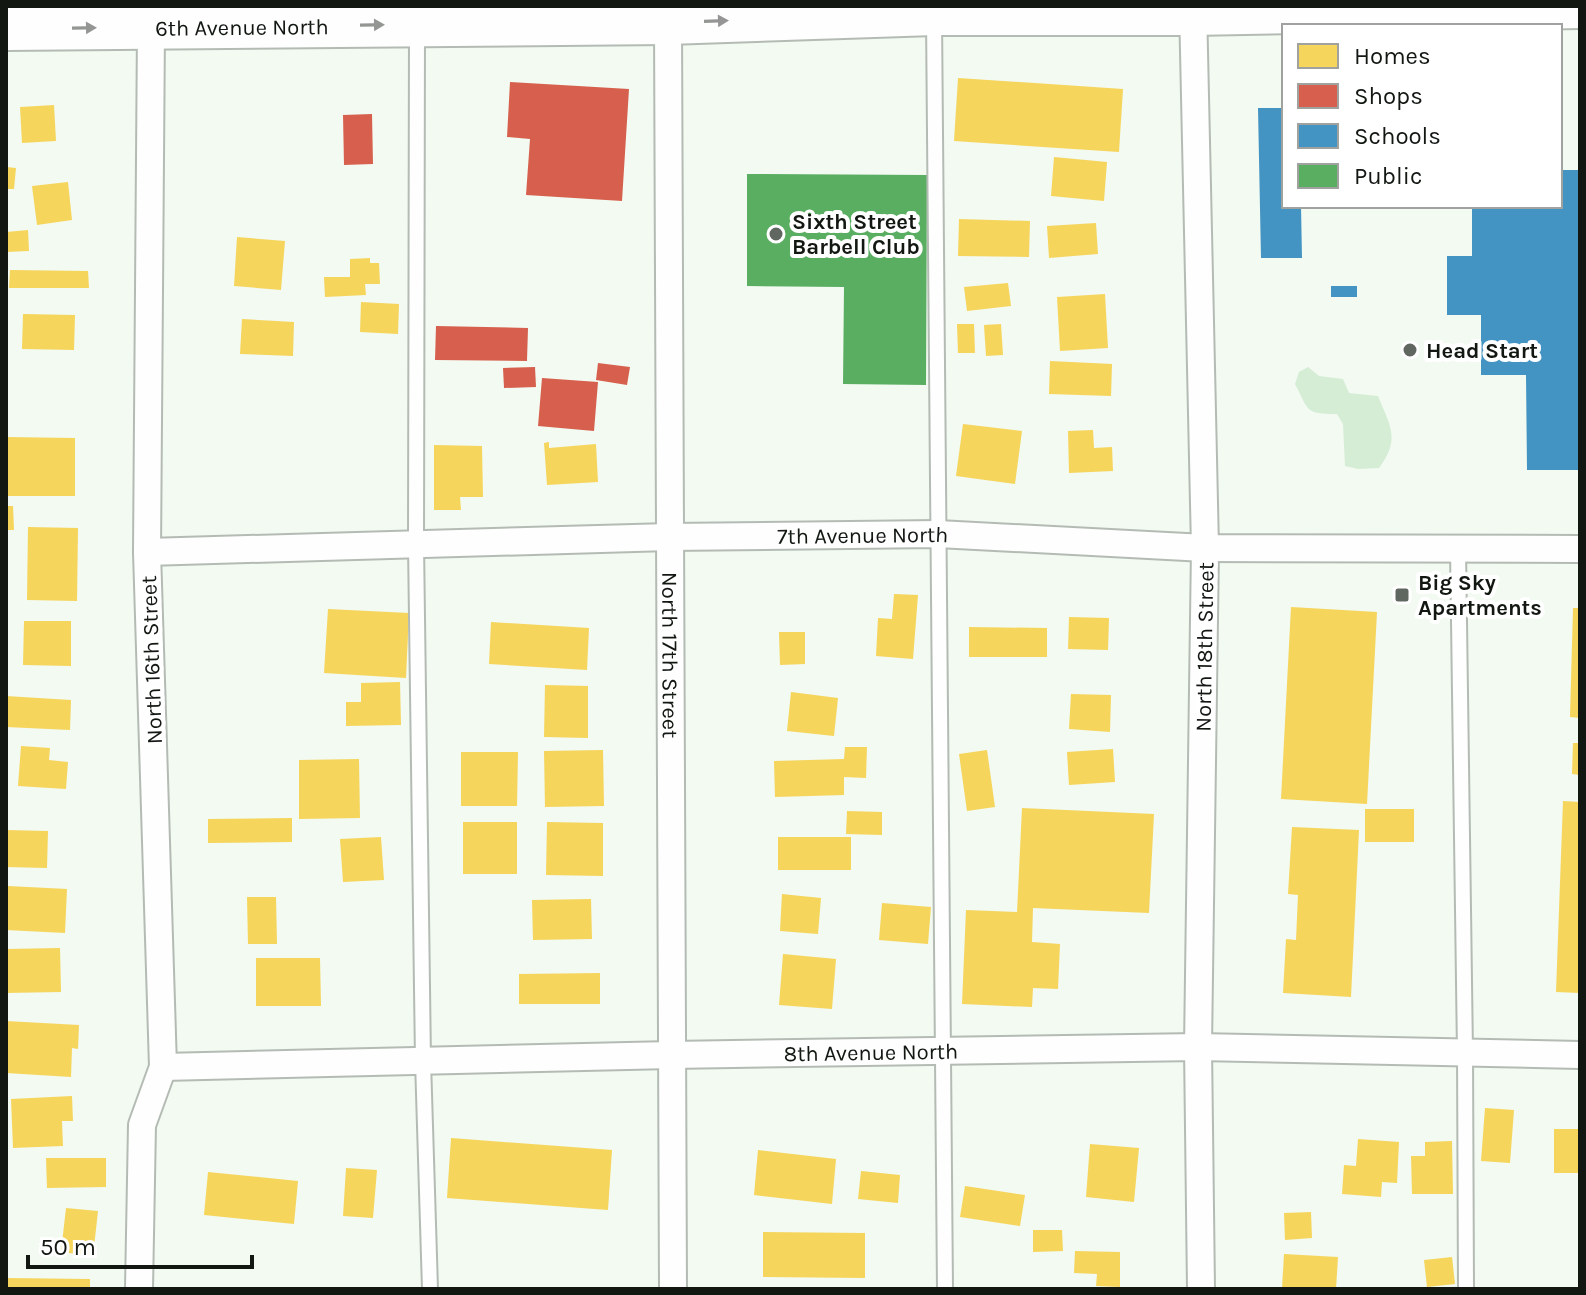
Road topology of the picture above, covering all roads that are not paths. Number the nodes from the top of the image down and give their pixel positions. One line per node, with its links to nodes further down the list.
1 (1580, 7): 2 (main road, 6th Avenue North)
2 (1193, 10): 3 (main road, 6th Avenue North); 11 (street, North 18th Street)
3 (934, 14): 4 (main road, 6th Avenue North, one-way to 3); 8 (lane)
4 (668, 23): 5 (main road, 6th Avenue North); 9 (street, North 17th Street)
5 (417, 25): 6 (main road, 6th Avenue North, one-way to 5); 10 (lane)
6 (151, 28): 7 (main road, 6th Avenue North, one-way to 6); 14 (street, North 16th Street)
7 (6, 29)
8 (938, 534): 9 (street, 7th Avenue North); 11 (street, 7th Avenue North); 16 (lane)
9 (669, 537): 10 (street, 7th Avenue North); 18 (street, North 17th Street)
10 (416, 544): 14 (street, 7th Avenue North); 20 (lane)
11 (1205, 548): 12 (street, 7th Avenue North); 15 (street, North 18th Street)
12 (1458, 549): 13 (street, 7th Avenue North); 17 (lane)
13 (1580, 549)
14 (147, 552): 21 (street, North 16th Street)
15 (1198, 1047): 16 (street, 8th Avenue North); 17 (street, 8th Avenue North); 26 (street, North 18th Street)
16 (942, 1051): 18 (street, 8th Avenue North); 25 (lane)
17 (1465, 1053): 19 (street, 8th Avenue North); 27 (lane)
18 (671, 1055): 20 (street, 8th Avenue North); 24 (street, North 17th Street)
19 (1580, 1055)
20 (423, 1061): 21 (street, 8th Avenue North); 23 (lane)
21 (163, 1067): 22 (street, North 16th Street)
22 (139, 1289)
23 (430, 1289)
24 (673, 1289)
25 (945, 1289)
26 (1201, 1289)
27 (1466, 1289)

